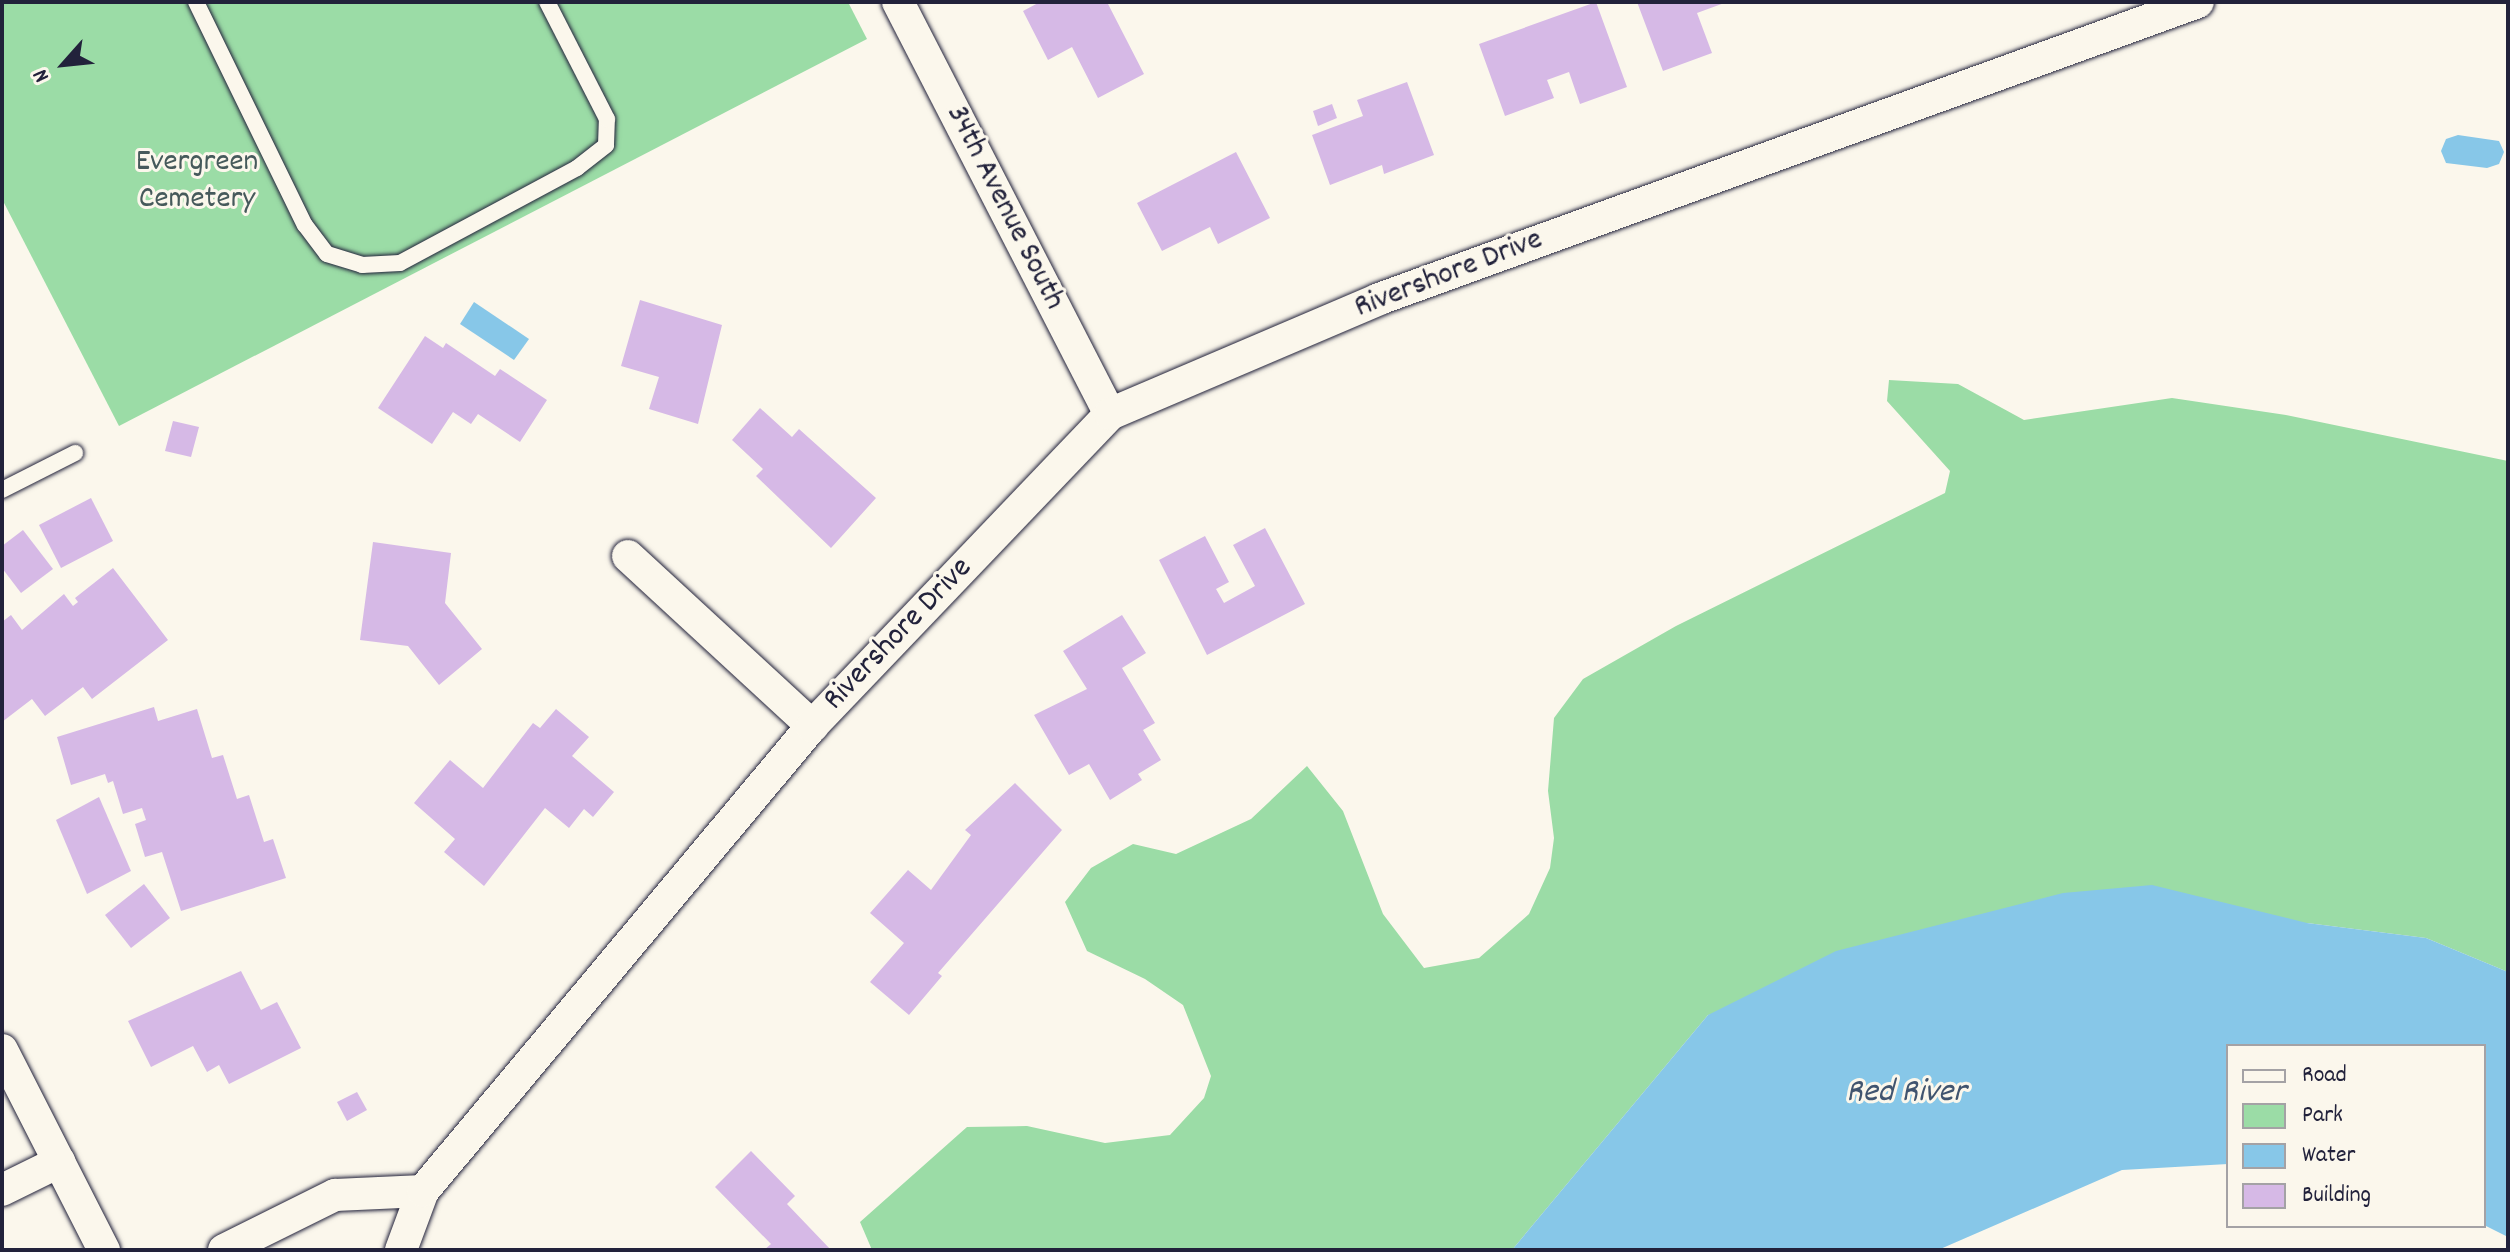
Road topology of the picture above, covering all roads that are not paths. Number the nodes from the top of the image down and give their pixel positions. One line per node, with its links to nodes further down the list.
1 (196, 2): 2 (lane)
2 (547, 2)
3 (898, 2): 5 (street, 34th Avenue South)
4 (2198, 2): 5 (street, Rivershore Drive)
5 (1110, 414): 9 (street, Rivershore Drive)
6 (75, 453): 7 (lane)
7 (2, 490)
8 (628, 556): 9 (street, Rivershore Drive)
9 (812, 726): 13 (street, Rivershore Drive)
10 (2, 1050): 11 (street)
11 (59, 1162): 12 (street); 14 (street)
12 (2, 1190)
13 (423, 1191): 15 (street); 16 (street, Rivershore Drive)
14 (104, 1250)
15 (224, 1250)
16 (401, 1250)

